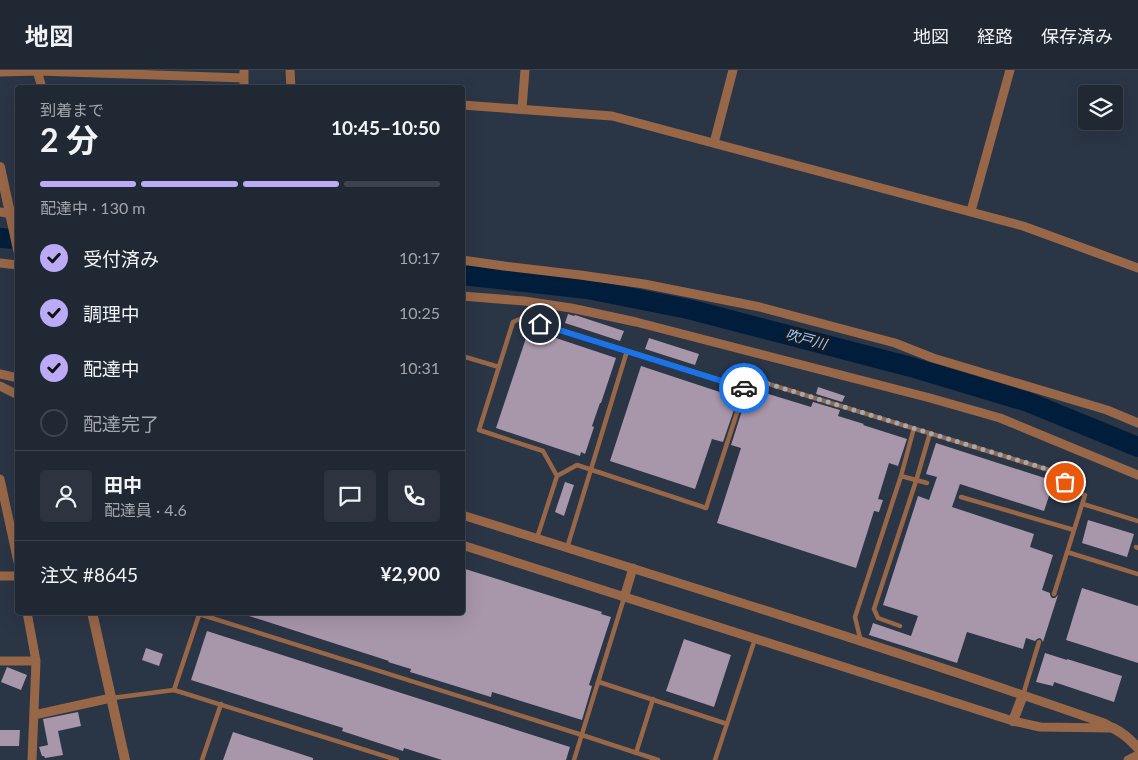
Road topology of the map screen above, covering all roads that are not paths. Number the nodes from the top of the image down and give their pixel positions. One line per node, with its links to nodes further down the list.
1 (37, 70): 6 (street); 7 (street); 8 (street)
2 (290, 70): 9 (street)
3 (525, 70): 11 (street)
4 (733, 70): 12 (street)
5 (1010, 70): 14 (street)
6 (0, 72)
7 (244, 74)
8 (41, 85)
9 (290, 85)
10 (465, 104): 11 (street)
11 (522, 109): 12 (street)
12 (714, 143): 14 (street)
13 (0, 167): 15 (street)
14 (971, 212): 20 (street)
15 (9, 214): 16 (street)
16 (15, 238)
17 (465, 260): 30 (street)
18 (0, 263): 19 (street)
19 (15, 266)
20 (1138, 268)
21 (465, 296): 34 (street)
22 (627, 351): 24 (lane); 28 (lane); 33 (lane)
23 (465, 357): 24 (lane)
24 (499, 368): 35 (lane)
25 (0, 374): 26 (street)
26 (15, 377)
27 (0, 386): 29 (street)
28 (745, 388): 31 (lane); 33 (lane)
29 (15, 394)
30 (1138, 423)
31 (914, 428): 32 (lane); 36 (lane)
32 (930, 433): 38 (lane); 42 (lane)
33 (591, 470): 35 (lane); 48 (lane)
34 (1138, 475)
35 (557, 476): 46 (lane)
36 (900, 476): 38 (lane); 63 (lane)
37 (0, 479): 41 (street)
38 (916, 481): 39 (lane); 61 (lane)
39 (928, 483)
40 (961, 497): 45 (lane)
41 (2, 499): 49 (street)
42 (1083, 504): 44 (lane); 45 (lane)
43 (465, 516): 46 (street)
44 (1138, 521)
45 (1074, 530): 50 (lane)
46 (537, 538): 48 (street)
47 (465, 546): 56 (street)
48 (567, 548): 51 (street)
49 (15, 550)
50 (1067, 552): 52 (lane); 55 (lane)
51 (633, 568): 56 (street); 63 (street)
52 (1138, 574)
53 (0, 576): 54 (street)
54 (15, 576)
55 (1054, 594)
56 (624, 598): 62 (street); 67 (lane)
57 (28, 615): 66 (street)
58 (93, 615): 70 (street)
59 (199, 615): 68 (lane)
60 (206, 615): 77 (lane)
61 (900, 626)
62 (755, 639): 74 (street); 75 (lane)
63 (861, 642): 69 (street)
64 (1039, 642): 69 (lane)
65 (0, 661): 66 (street)
66 (36, 661): 73 (street)
67 (599, 682): 71 (lane); 77 (lane)
68 (174, 690): 70 (lane); 72 (lane)
69 (1023, 695): 74 (street); 76 (street)
70 (111, 698): 73 (street); 82 (street)
71 (653, 700): 75 (lane); 79 (lane)
72 (221, 704): 83 (lane); 84 (lane)
73 (34, 715): 81 (street)
74 (1013, 721): 76 (street)
75 (727, 724): 87 (lane)
76 (1113, 728): 78 (street)
77 (582, 735): 79 (lane); 85 (lane)
78 (1138, 748)
79 (636, 753): 86 (lane)
80 (1138, 755): 88 (street)
81 (32, 760)
82 (125, 760)
83 (202, 760)
84 (397, 760)
85 (574, 760)
86 (658, 760)
87 (715, 760)
88 (1128, 760)

